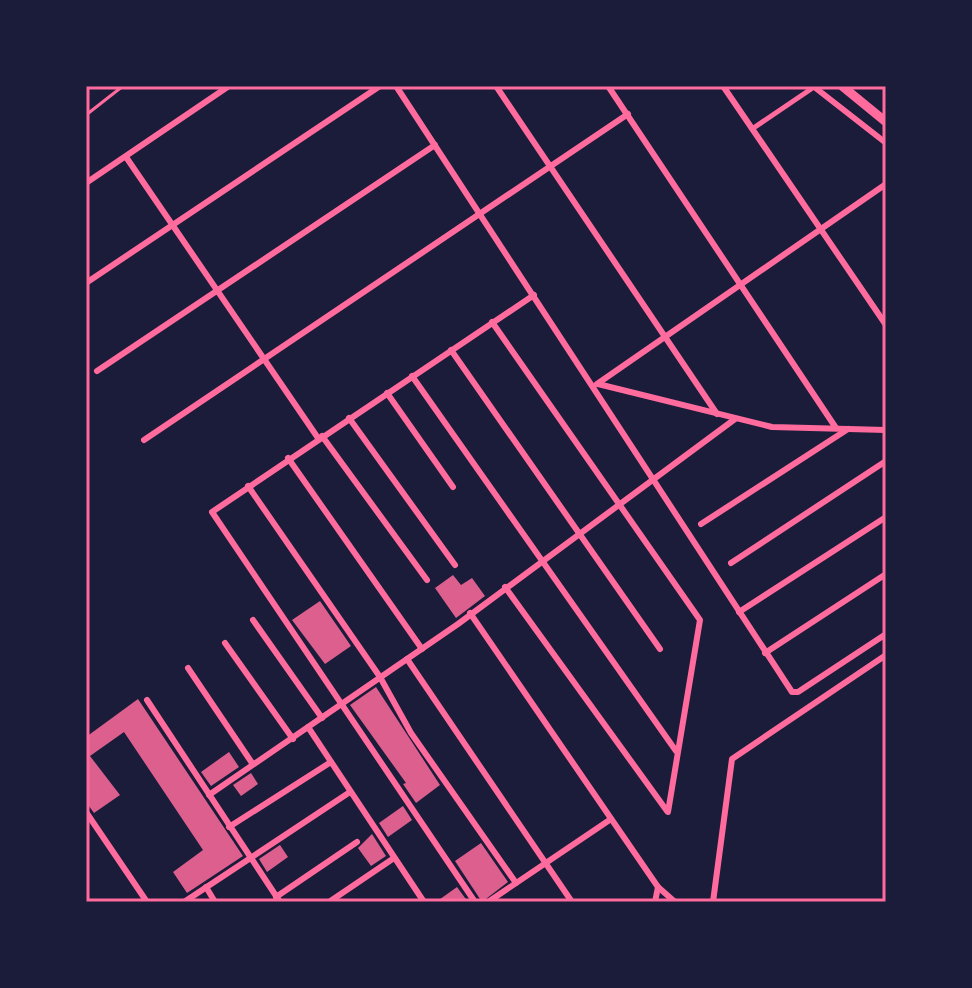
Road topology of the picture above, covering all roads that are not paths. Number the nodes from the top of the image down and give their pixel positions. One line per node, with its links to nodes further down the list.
1 (123, 86): 12 (lane)
2 (229, 86): 17 (street)
3 (380, 86): 22 (street)
4 (396, 86): 16 (street)
5 (496, 86): 18 (street)
6 (608, 86): 11 (street)
7 (734, 86): 10 (street)
8 (814, 86): 14 (street); 15 (street)
9 (842, 86): 13 (main road)
10 (725, 89): 14 (street)
11 (628, 114): 18 (street); 24 (street)
12 (86, 115)
13 (886, 122)
14 (752, 129): 23 (street)
15 (886, 143)
16 (435, 145): 21 (street); 26 (street)
17 (126, 157): 19 (street); 22 (street)
18 (550, 168): 21 (street); 30 (street)
19 (86, 183)
20 (886, 184): 23 (street)
21 (482, 215): 27 (street); 32 (street)
22 (172, 226): 25 (street); 26 (street)
23 (819, 228): 24 (street); 29 (street)
24 (740, 282): 30 (street); 40 (street)
25 (86, 283)
26 (215, 292): 32 (street); 33 (street)
27 (534, 295): 28 (street); 35 (street)
28 (492, 322): 31 (street); 50 (street)
29 (886, 325)
30 (664, 336): 35 (street); 37 (street)
31 (451, 350): 34 (street); 53 (street)
32 (265, 361): 43 (street); 44 (street)
33 (97, 371)
34 (412, 376): 36 (street); 54 (street)
35 (594, 383): 37 (street); 47 (street)
36 (387, 393): 38 (street); 49 (street)
37 (717, 414): 39 (street)
38 (349, 418): 43 (street); 56 (street)
39 (735, 419): 40 (street); 47 (street)
40 (836, 428): 41 (street)
41 (848, 429): 42 (street); 52 (street)
42 (886, 430)
43 (320, 437): 45 (street); 58 (street)
44 (144, 440)
45 (288, 458): 48 (street); 65 (street)
46 (886, 461): 55 (street)
47 (653, 478): 50 (street); 60 (street)
48 (248, 486): 71 (street); 73 (street)
49 (453, 487)
50 (617, 504): 53 (street); 77 (street)
51 (886, 517): 60 (street)
52 (701, 524)
53 (580, 532): 54 (street); 66 (street)
54 (540, 561): 59 (street); 77 (street)
55 (731, 563)
56 (455, 565)
57 (886, 574): 67 (street)
58 (427, 580)
59 (505, 587): 61 (street); 77 (street)
60 (739, 612): 67 (street)
61 (470, 613): 65 (street); 83 (street)
62 (253, 620): 74 (street)
63 (886, 634): 67 (street)
64 (225, 643): 76 (street)
65 (422, 649): 69 (street)
66 (660, 649)
67 (765, 653)
68 (886, 655): 103 (street)
69 (407, 659): 71 (street); 88 (street)
70 (188, 668): 79 (street)
71 (380, 677): 73 (street); 89 (street)
72 (147, 700): 81 (street)
73 (342, 703): 74 (street); 98 (street)
74 (322, 718): 75 (street)
75 (308, 727): 76 (street); 78 (street)
76 (293, 739): 79 (street)
77 (676, 751)
78 (331, 762): 80 (street); 84 (street)
79 (252, 763): 81 (street)
80 (350, 792): 86 (street); 87 (street)
81 (209, 795): 84 (street)
82 (86, 812): 93 (street)
83 (611, 819): 88 (street); 91 (street)
84 (229, 827): 86 (street)
85 (357, 842): 92 (street)
86 (249, 858): 90 (street); 92 (street)
87 (394, 858): 96 (street); 97 (street)
88 (546, 863): 89 (street); 100 (street)
89 (516, 883): 99 (street)
90 (206, 887): 94 (street); 95 (street)
91 (658, 887): 101 (street); 102 (street)
92 (278, 899)
93 (147, 902)
94 (184, 902)
95 (215, 902)
96 (329, 902)
97 (424, 902)
98 (475, 902)
99 (488, 902)
100 (572, 902)
101 (655, 902)
102 (675, 902)
103 (713, 902)

